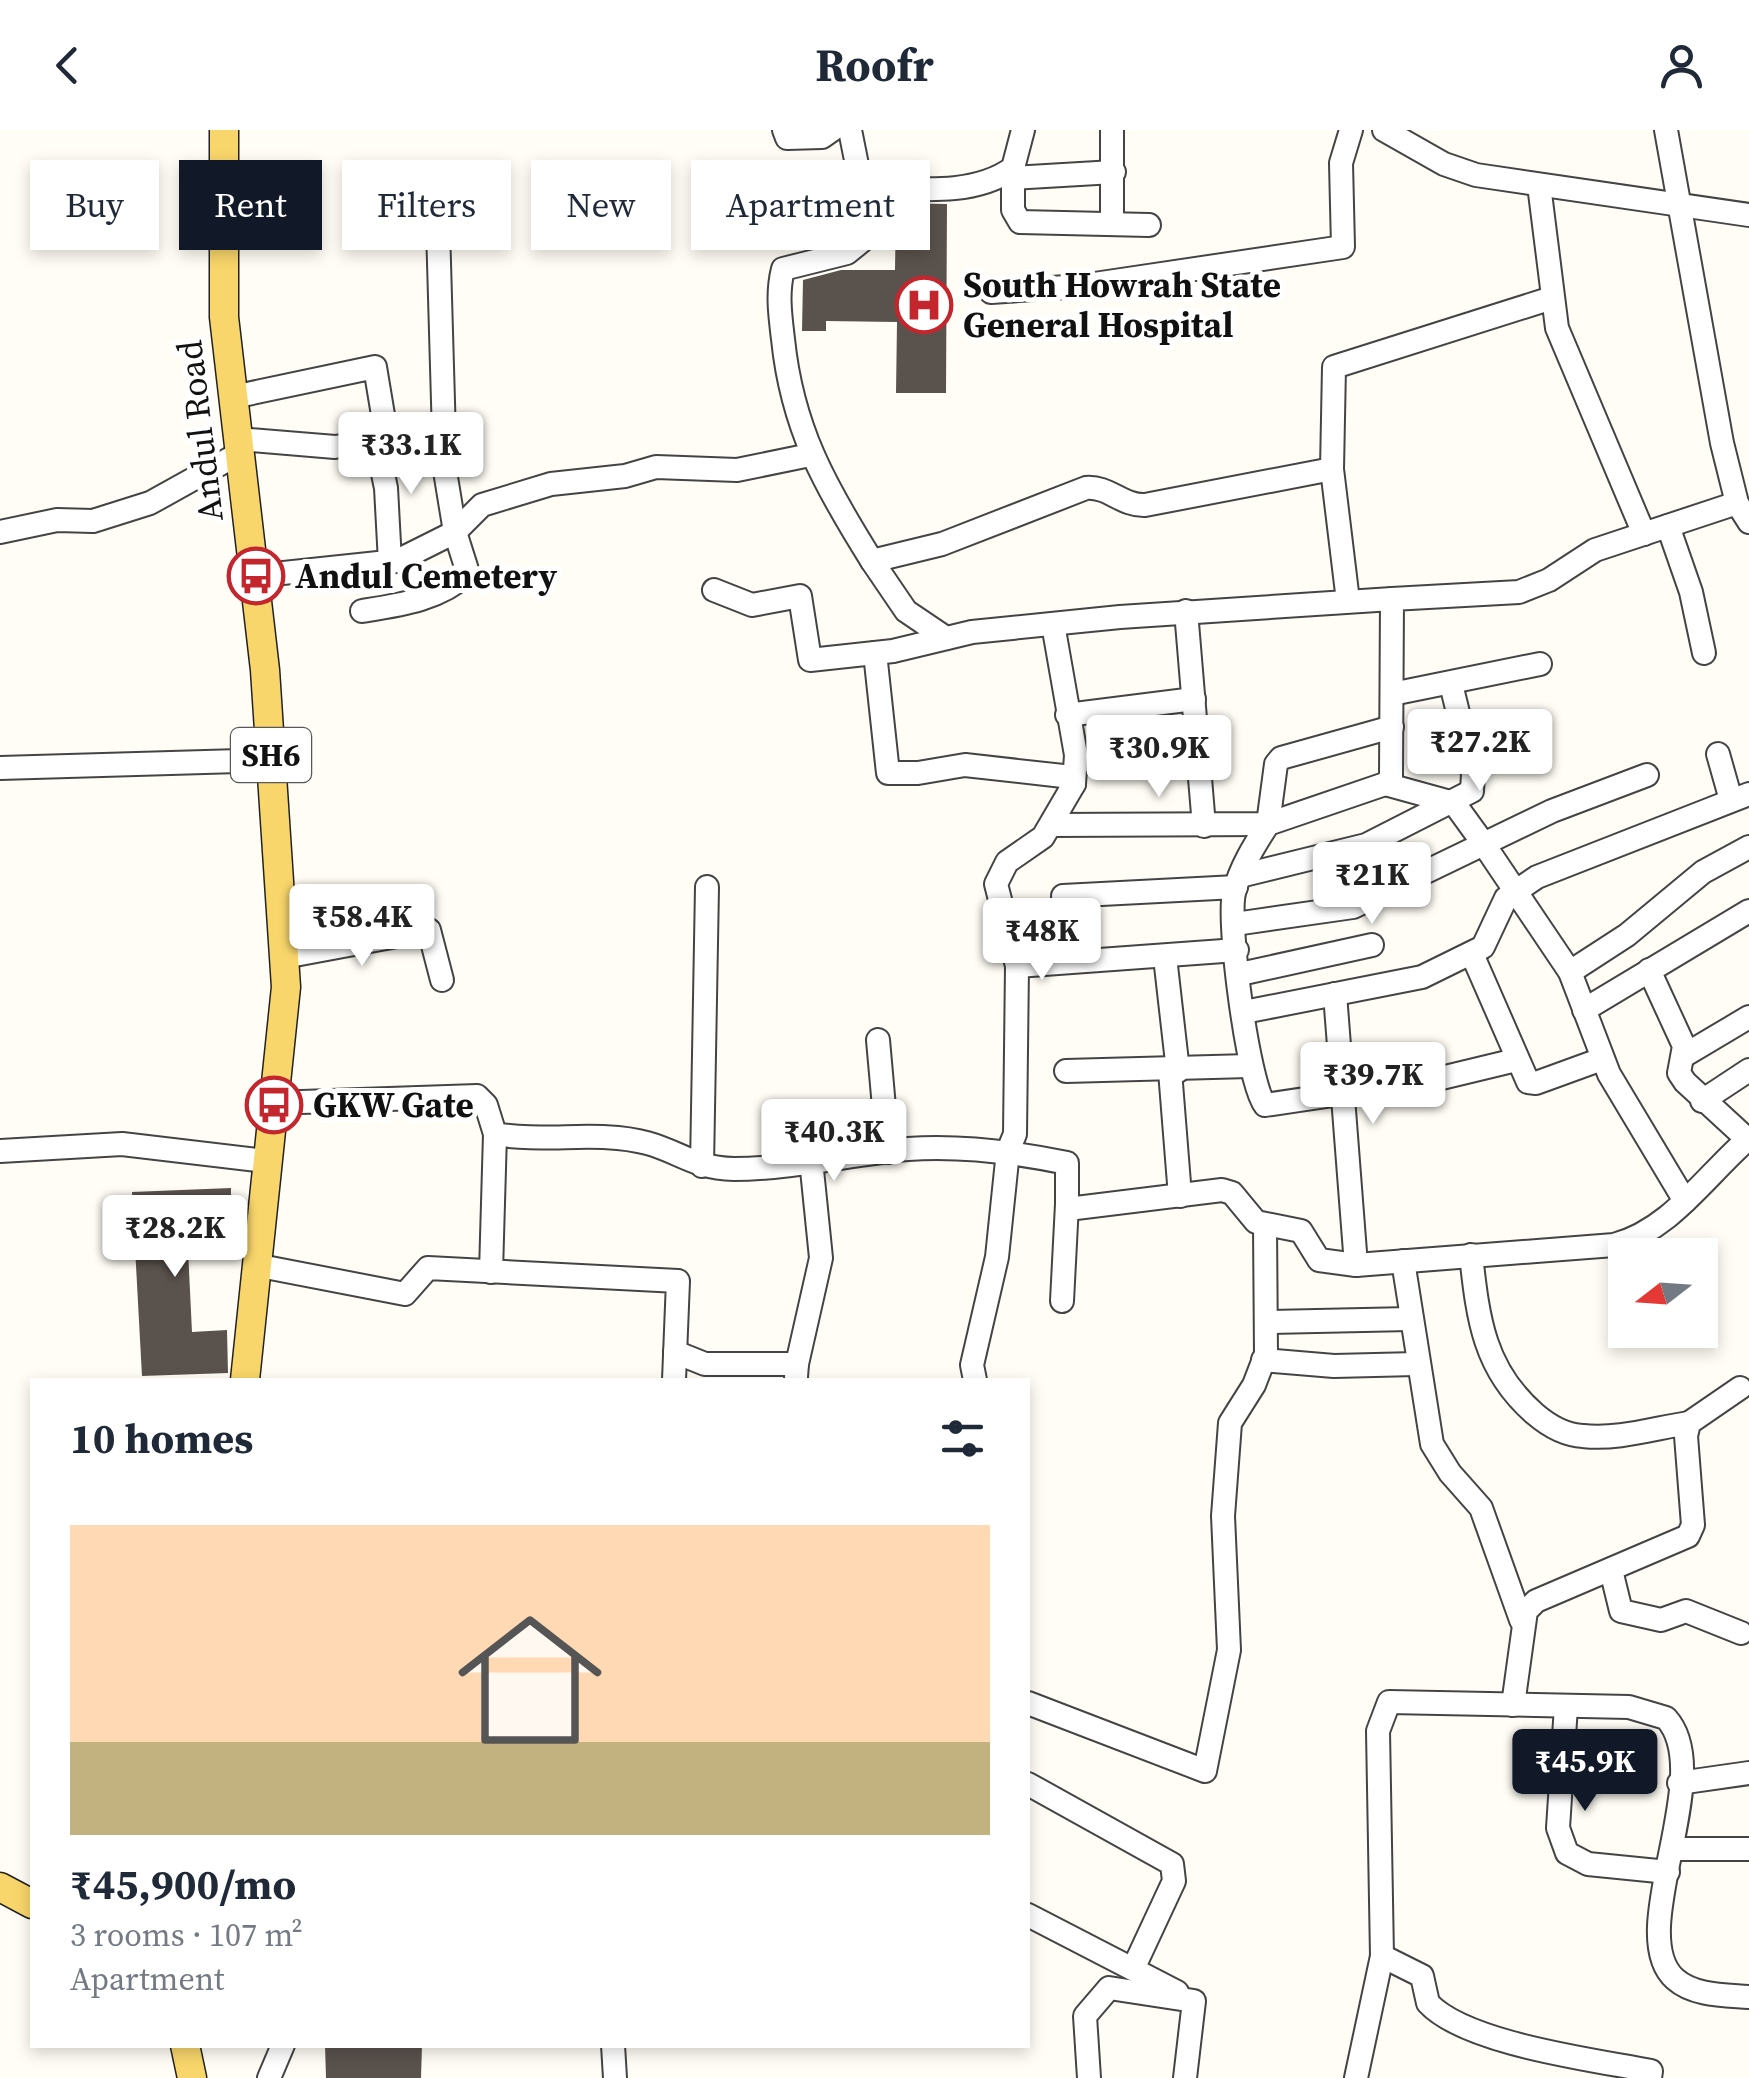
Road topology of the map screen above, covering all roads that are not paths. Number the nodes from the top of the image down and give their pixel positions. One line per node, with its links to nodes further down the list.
1 (224, 130): 24 (main road, Andul Road / SH6)
2 (784, 130): 3 (street)
3 (832, 130)
4 (850, 130): 11 (street)
5 (1022, 130): 6 (street); 13 (street)
6 (1031, 130)
7 (1112, 130): 12 (street)
8 (1351, 130): 22 (street)
9 (1666, 130): 16 (street)
10 (1396, 133): 14 (street)
11 (856, 160)
12 (1114, 172): 13 (street); 18 (street)
13 (1013, 173): 15 (street); 18 (street)
14 (1539, 186): 16 (street); 23 (street)
15 (930, 188)
16 (1683, 207): 17 (street); 29 (street)
17 (1749, 214)
18 (1112, 224): 19 (street)
19 (1149, 224)
20 (439, 250): 32 (street)
21 (851, 250): 27 (street)
22 (991, 292)
23 (1552, 298): 28 (street); 33 (street)
24 (233, 396): 25 (street); 26 (main road, Andul Road / SH6)
25 (376, 441): 26 (street); 35 (street)
26 (239, 446): 31 (street); 36 (main road, Andul Road / SH6)
27 (810, 455): 32 (street); 34 (street)
28 (1332, 469): 34 (street); 39 (street)
29 (1743, 513): 30 (street)
30 (1668, 526): 33 (street); 45 (street)
31 (0, 532)
32 (455, 532): 35 (street); 40 (street)
33 (1644, 534): 38 (street)
34 (872, 560): 43 (street)
35 (390, 562): 36 (street)
36 (254, 576): 53 (main road, Andul Road / SH6)
37 (714, 590): 44 (street)
38 (1392, 599): 39 (street); 48 (street)
39 (1348, 601): 41 (street)
40 (362, 611)
41 (1186, 611): 42 (street); 49 (street)
42 (1053, 624): 43 (street); 50 (street)
43 (946, 638): 44 (street)
44 (875, 653): 56 (street)
45 (1704, 653)
46 (1540, 664): 47 (street)
47 (1452, 684): 48 (street); 59 (street)
48 (1392, 694): 51 (street)
49 (1194, 699): 50 (street); 62 (street)
50 (1067, 715): 56 (street)
51 (1392, 727): 57 (street); 60 (street)
52 (1718, 754): 58 (street)
53 (271, 760): 54 (street); 73 (main road, Andul Road / SH6)
54 (0, 768)
55 (1648, 775): 63 (street)
56 (1074, 784): 61 (street)
57 (1385, 784): 59 (street); 60 (street)
58 (1740, 797): 67 (street)
59 (1454, 803): 63 (street); 65 (street)
60 (1268, 824): 62 (street); 65 (street)
61 (1051, 825): 62 (street); 76 (street)
62 (1204, 826)
63 (1484, 843): 67 (street); 70 (street)
64 (1749, 847): 78 (street)
65 (1238, 881): 68 (street); 70 (street)
66 (708, 888): 102 (street)
67 (1516, 889): 72 (street); 78 (street)
68 (1063, 896)
69 (1749, 912): 77 (street)
70 (1235, 924): 75 (street)
71 (1372, 944): 75 (street)
72 (1472, 954): 80 (street); 86 (street)
73 (284, 957): 79 (street); 94 (main road, Andul Road / SH6)
74 (1165, 957): 75 (street); 76 (street); 90 (street)
75 (1238, 962): 82 (street)
76 (1017, 966): 98 (street)
77 (1649, 970): 81 (street); 85 (street)
78 (1570, 972): 81 (street)
79 (442, 980)
80 (1335, 994): 82 (street); 92 (street)
81 (1584, 1010): 87 (street)
82 (1244, 1012): 88 (street)
83 (1749, 1017): 85 (street)
84 (878, 1040): 99 (street)
85 (1685, 1055): 93 (street)
86 (1516, 1060): 87 (street); 92 (street)
87 (1602, 1060): 104 (street)
88 (1249, 1066): 90 (street); 92 (street)
89 (1749, 1070): 93 (street)
90 (1174, 1071): 91 (street); 103 (street)
91 (1066, 1072)
92 (1344, 1094): 110 (street)
93 (1702, 1100): 96 (street)
94 (272, 1103): 95 (street); 101 (main road, Andul Road / SH6)
95 (495, 1134): 102 (street); 111 (street)
96 (1748, 1138): 104 (street)
97 (0, 1151): 101 (street)
98 (1008, 1151): 99 (street); 105 (street); 121 (street)
99 (888, 1152): 100 (street)
100 (811, 1160): 102 (street); 118 (street)
101 (265, 1161): 109 (main road, Andul Road / SH6)
102 (702, 1166)
103 (1180, 1196): 105 (street); 106 (street)
104 (1685, 1201): 107 (street)
105 (1067, 1204): 112 (street)
106 (1265, 1226): 110 (street); 114 (street)
107 (1471, 1256): 108 (street); 123 (street)
108 (1403, 1261): 110 (street); 113 (street)
109 (256, 1265): 111 (street); 119 (main road, Andul Road / SH6)
110 (1356, 1265)
111 (492, 1272): 115 (street)
112 (1062, 1301)
113 (1410, 1319): 114 (street); 117 (street)
114 (1266, 1322): 116 (street)
115 (675, 1352): 118 (street); 120 (street)
116 (1264, 1360): 117 (street); 127 (street)
117 (1416, 1364): 125 (street)
118 (796, 1372)
119 (246, 1378)
120 (674, 1378)
121 (975, 1378)
122 (1740, 1388): 123 (street)
123 (1690, 1422): 124 (street)
124 (1610, 1570): 125 (street); 126 (street)
125 (1521, 1620): 128 (street)
126 (1741, 1632)
127 (1030, 1704)
128 (1513, 1705): 129 (street); 138 (street)
129 (1566, 1706): 131 (street); 134 (street)
130 (1749, 1773): 131 (street)
131 (1679, 1782): 134 (street)
132 (1030, 1785): 139 (street)
133 (1749, 1849): 134 (street)
134 (1670, 1860): 140 (street)
135 (0, 1888): 136 (main road)
136 (30, 1903)
137 (1030, 1916): 139 (street)
138 (1382, 1956): 150 (street); 151 (street)
139 (1133, 1968): 141 (street)
140 (1749, 1997)
141 (1194, 2001): 148 (street); 149 (street)
142 (185, 2048): 145 (main road)
143 (282, 2048): 146 (street)
144 (613, 2048): 147 (street)
145 (192, 2078)
146 (269, 2078)
147 (615, 2078)
148 (1089, 2078)
149 (1185, 2078)
150 (1356, 2078)
151 (1650, 2078)

